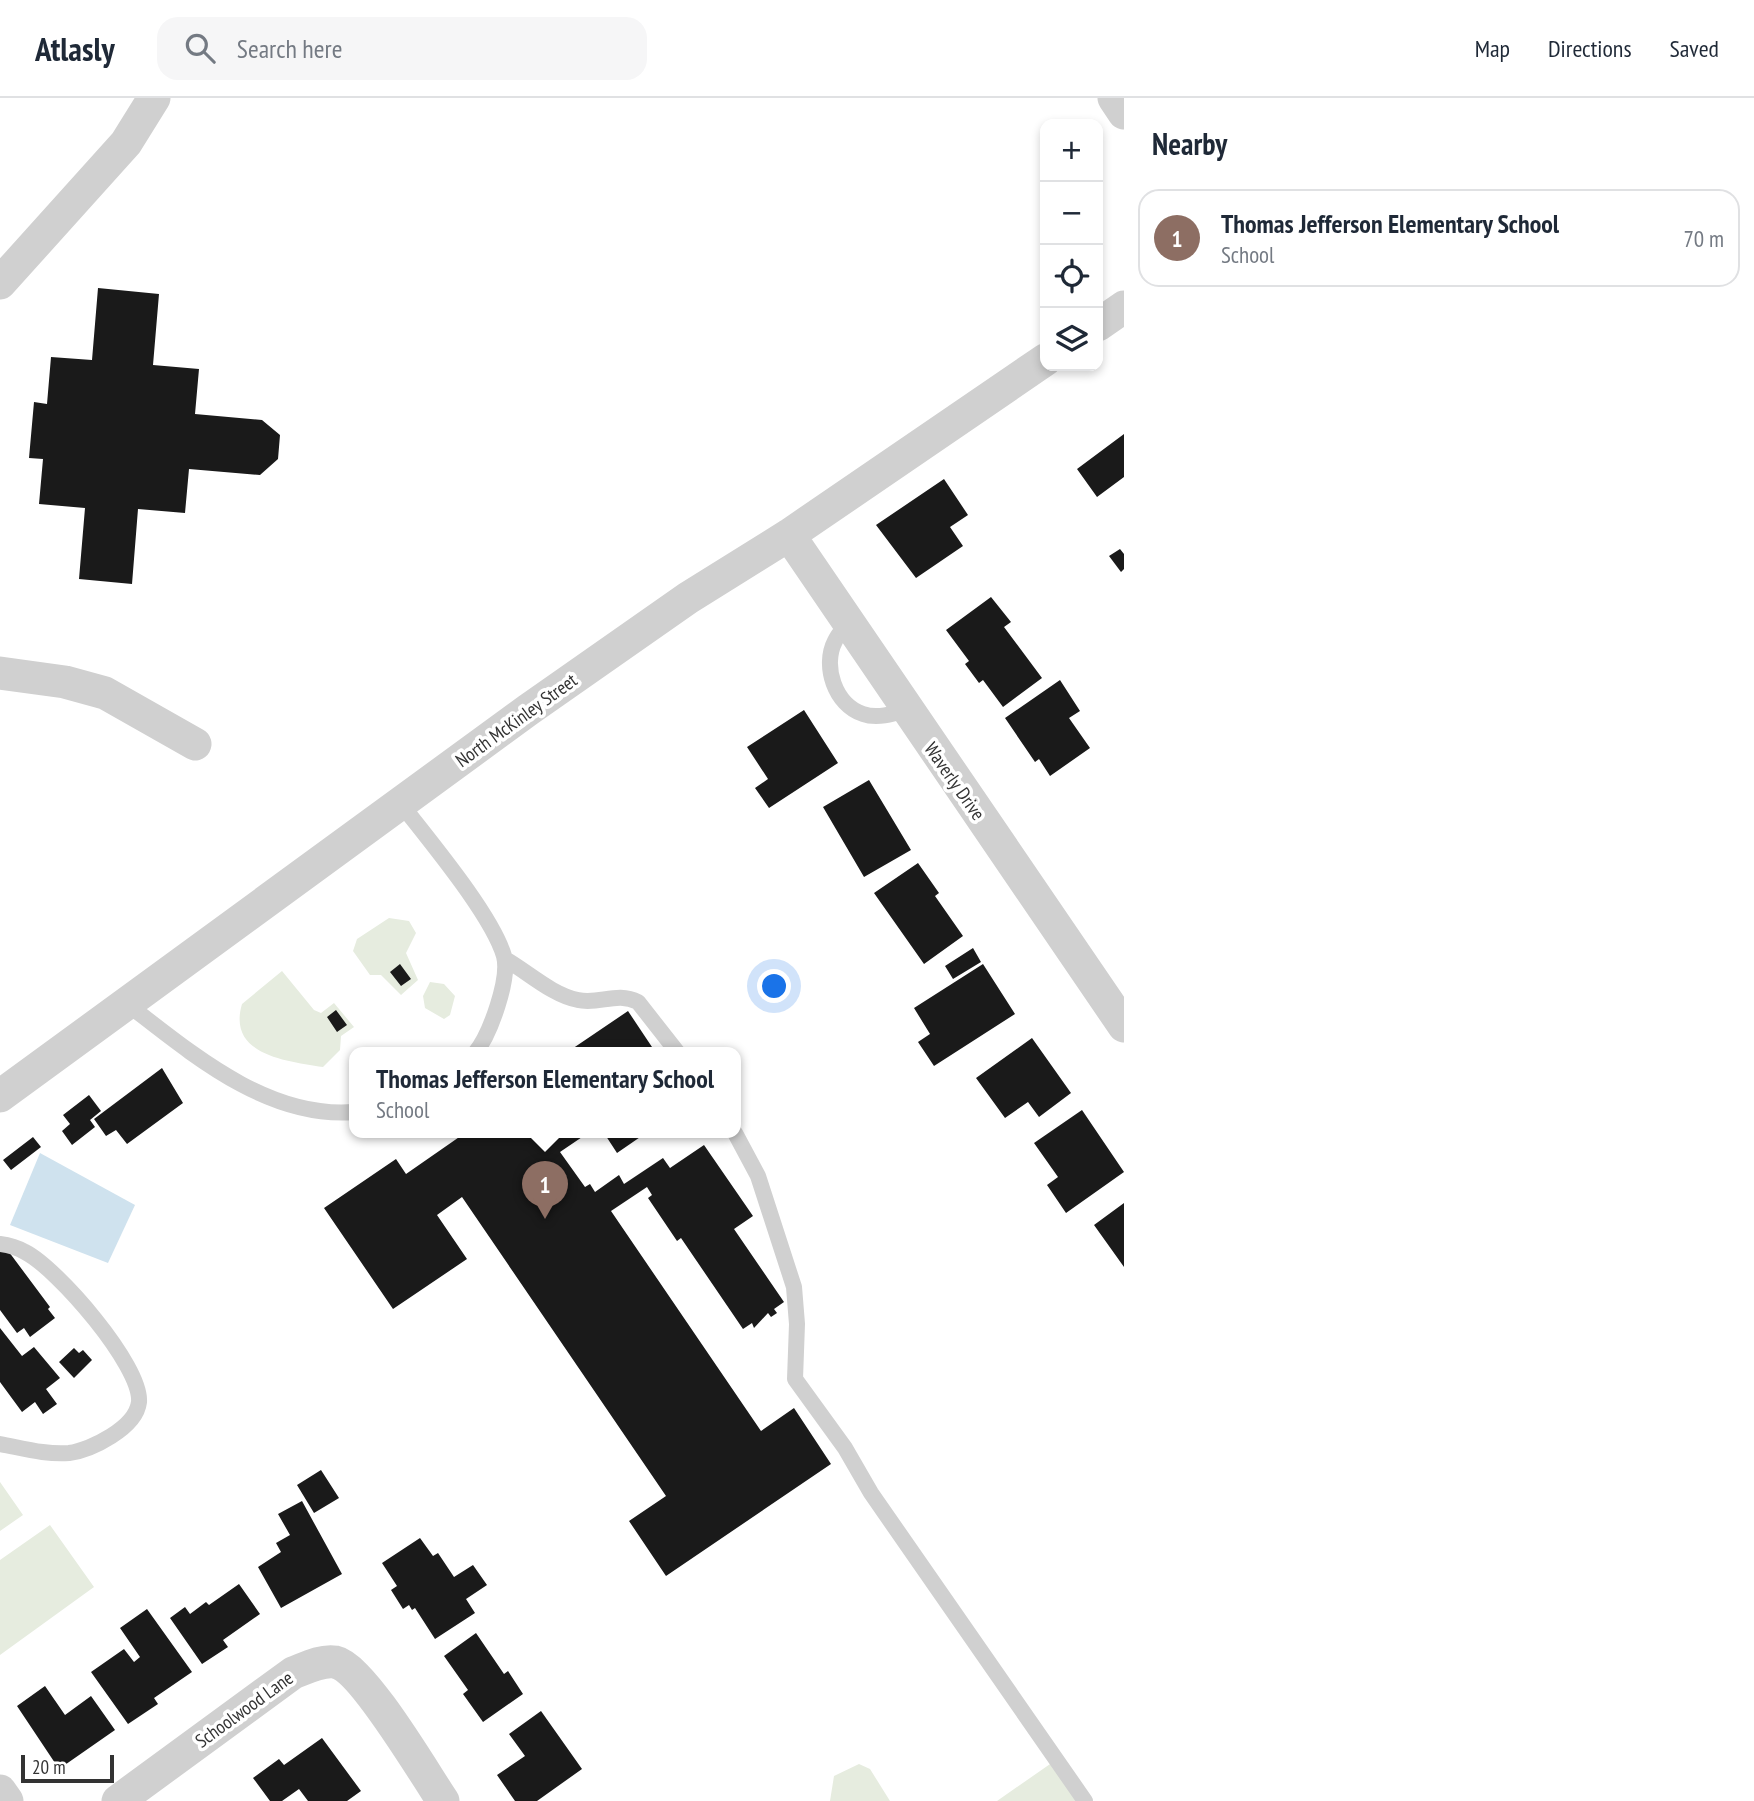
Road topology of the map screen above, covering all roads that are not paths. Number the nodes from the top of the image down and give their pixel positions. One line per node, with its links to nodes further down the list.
1 (155, 98): 4 (street)
2 (1114, 98): 3 (street)
3 (1124, 113)
4 (0, 284)
5 (1124, 307): 6 (street)
6 (1103, 322)
7 (1040, 363): 8 (street, North McKinley Street)
8 (789, 535): 9 (street, Waverly Drive); 13 (street, North McKinley Street)
9 (848, 623): 11 (street, Waverly Drive); 11 (lane)
10 (0, 673): 12 (street)
11 (906, 710): 16 (street, Waverly Drive)
12 (195, 744)
13 (401, 804): 14 (lane); 15 (street, North McKinley Street)
14 (505, 959): 17 (lane); 18 (lane)
15 (126, 1003): 19 (street, North McKinley Street); 20 (lane)
16 (1124, 1026)
17 (479, 1047)
18 (673, 1047)
19 (0, 1096)
20 (349, 1112)
21 (738, 1138): 28 (lane)
22 (0, 1244): 23 (lane)
23 (0, 1444)
24 (0, 1791): 25 (street)
25 (7, 1801)
26 (118, 1801): 27 (street, Schoolwood Lane)
27 (443, 1801)
28 (1085, 1801)

